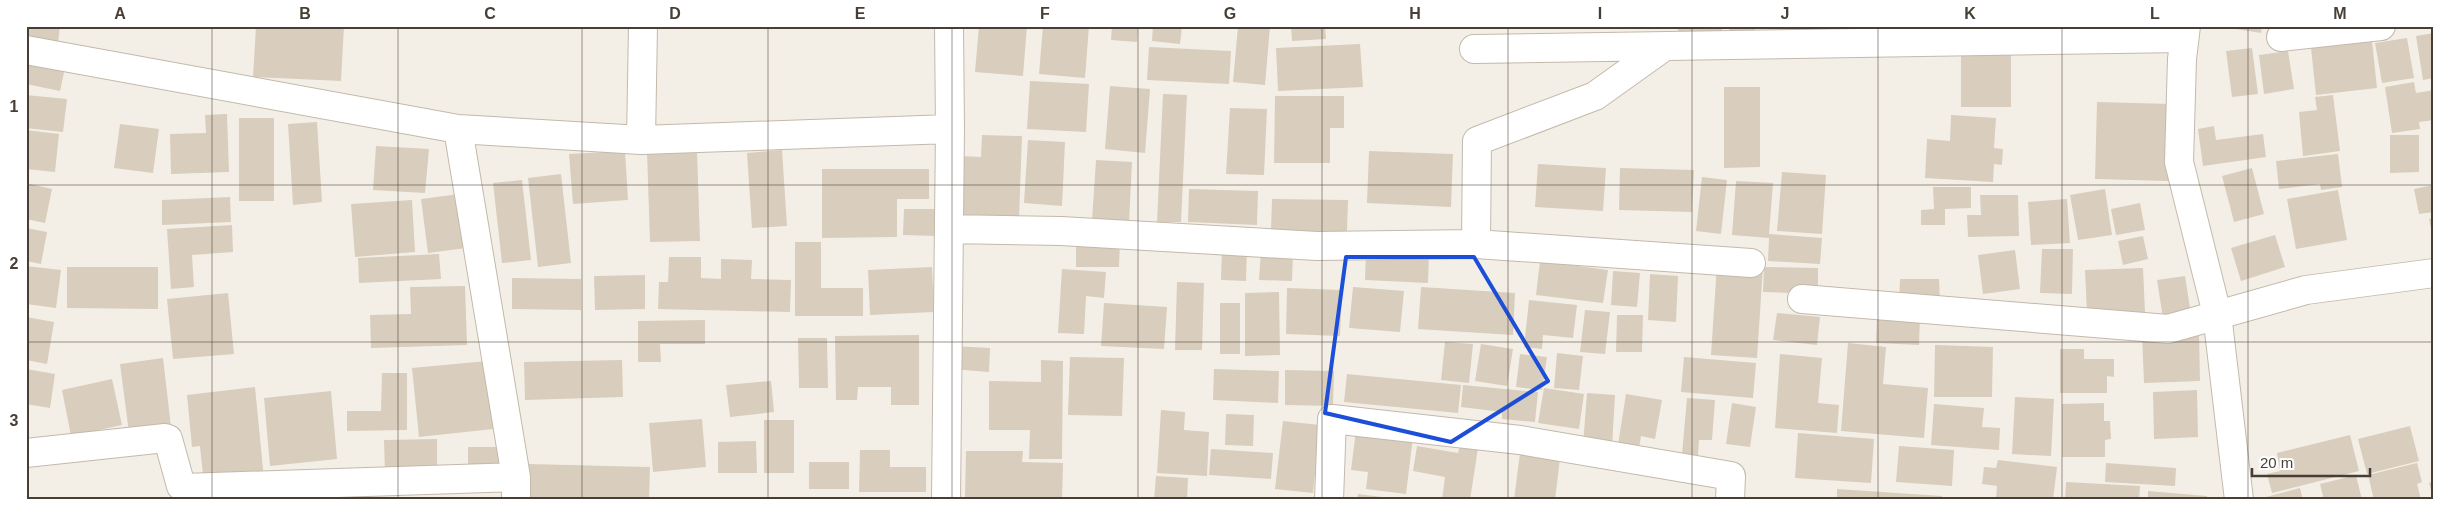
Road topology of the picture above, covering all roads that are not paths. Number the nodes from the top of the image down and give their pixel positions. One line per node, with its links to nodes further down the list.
1 (643, 26): 11 (street)
2 (949, 26): 10 (street)
3 (2381, 26): 5 (street)
4 (2185, 32): 6 (street); 17 (street)
5 (2281, 37)
6 (1665, 46): 7 (street); 13 (street)
7 (1474, 49)
8 (26, 50): 9 (street)
9 (458, 129): 11 (street); 19 (street)
10 (950, 129): 11 (street); 12 (street)
11 (641, 140)
12 (950, 229): 13 (street); 20 (street)
13 (1476, 244): 14 (street)
14 (1751, 263)
15 (2434, 273): 17 (street)
16 (1802, 299): 17 (street)
17 (2217, 314): 23 (street)
18 (26, 453): 19 (street)
19 (516, 488)
20 (946, 500)
21 (1329, 500): 22 (street)
22 (1730, 500)
23 (2239, 500)

